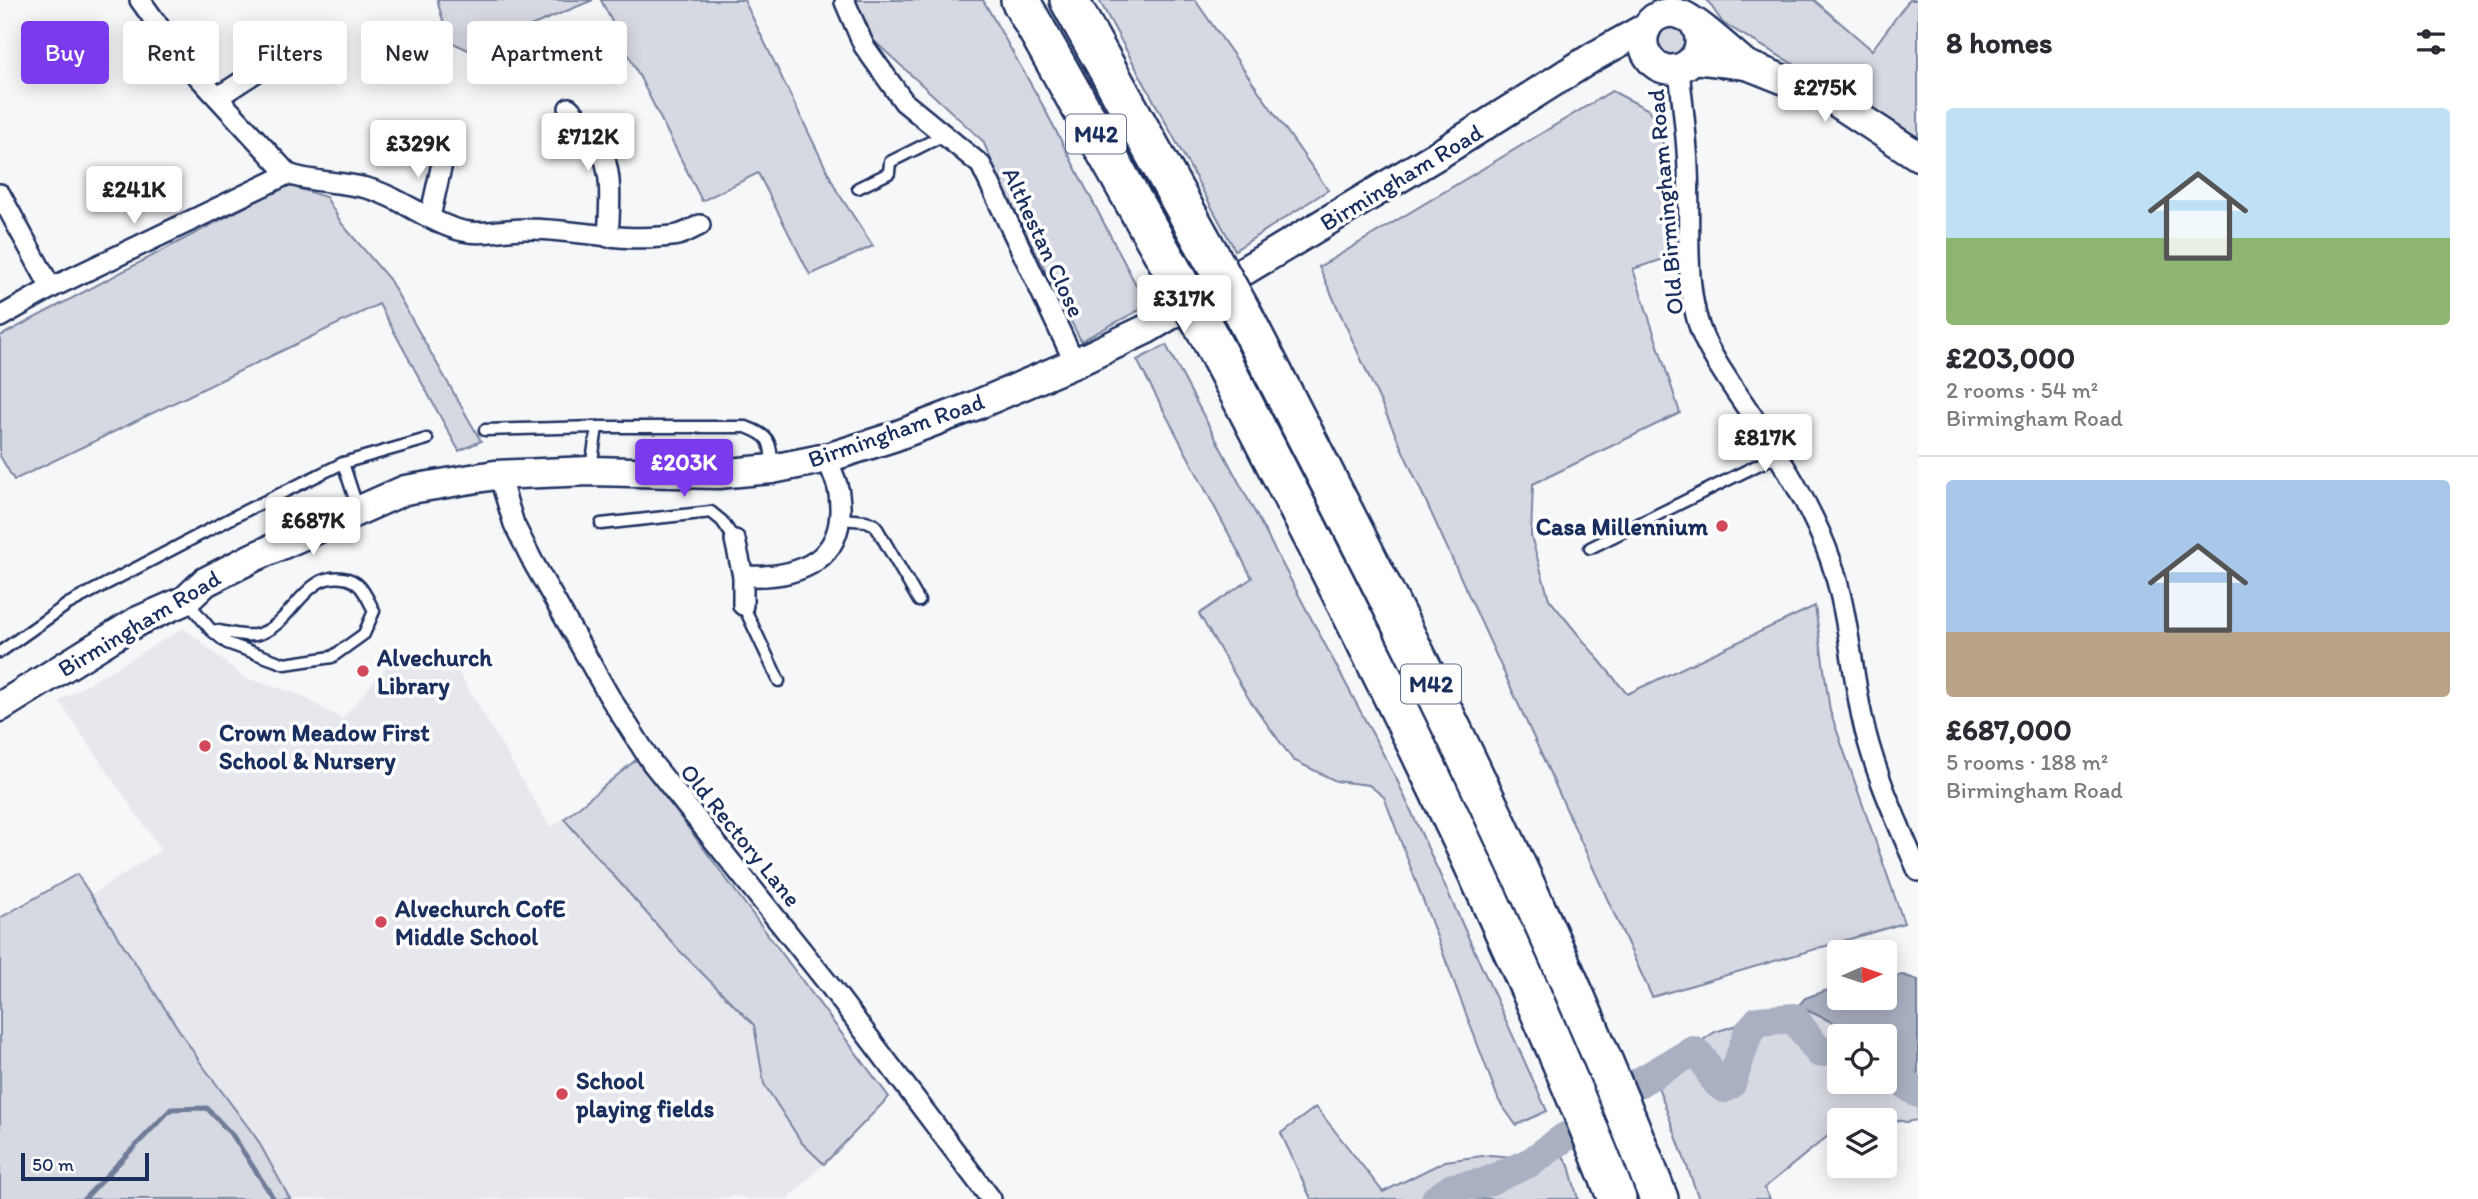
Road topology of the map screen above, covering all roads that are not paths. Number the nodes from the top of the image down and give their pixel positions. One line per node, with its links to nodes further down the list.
1 (140, 0): 12 (street)
2 (1020, 0): 50 (highway, M42, bridge)
3 (1069, 0): 51 (highway, M42, bridge)
4 (845, 2): 14 (street, Althestan Close)
5 (1686, 12): 6 (main road); 9 (main road); 10 (main road)
6 (1647, 27): 7 (main road, Birmingham Road); 8 (main road)
7 (1593, 57): 8 (main road); 25 (main road, Birmingham Road)
8 (1648, 57): 9 (main road)
9 (1686, 64): 10 (main road); 29 (street, Old Birmingham Road)
10 (1747, 65): 16 (main road)
11 (238, 84): 12 (street)
12 (218, 97): 17 (street)
13 (569, 108): 22 (street)
14 (944, 135): 18 (lane); 25 (street, Althestan Close)
15 (445, 150): 20 (street)
16 (1918, 156)
17 (297, 177): 20 (street); 23 (street)
18 (858, 188)
19 (0, 194): 23 (street)
20 (430, 217): 22 (street)
21 (700, 225): 22 (street)
22 (608, 237)
23 (51, 288): 24 (street)
24 (0, 317)
25 (1075, 363): 30 (main road, Birmingham Road)
26 (597, 427): 27 (lane); 32 (lane); 33 (lane)
27 (485, 430)
28 (426, 439): 31 (lane)
29 (1778, 456): 39 (lane); 48 (street, Old Birmingham Road)
30 (827, 458): 32 (main road, Birmingham Road); 36 (street)
31 (343, 463): 35 (lane); 45 (lane)
32 (772, 469): 33 (main road, Birmingham Road)
33 (590, 471): 34 (main road, Birmingham Road)
34 (495, 475): 35 (main road, Birmingham Road); 49 (street, Old Rectory Lane)
35 (358, 510): 41 (main road, Birmingham Road)
36 (840, 519): 40 (street); 42 (lane)
37 (601, 524): 38 (lane)
38 (735, 540): 40 (street)
39 (1590, 548)
40 (743, 576): 43 (street)
41 (186, 600): 44 (lane); 47 (main road, Birmingham Road)
42 (919, 601)
43 (743, 605): 46 (lane)
44 (211, 630): 44 (lane)
45 (0, 652)
46 (779, 681)
47 (0, 707)
48 (1918, 871)
49 (991, 1199)
50 (1617, 1199)
51 (1660, 1199)

